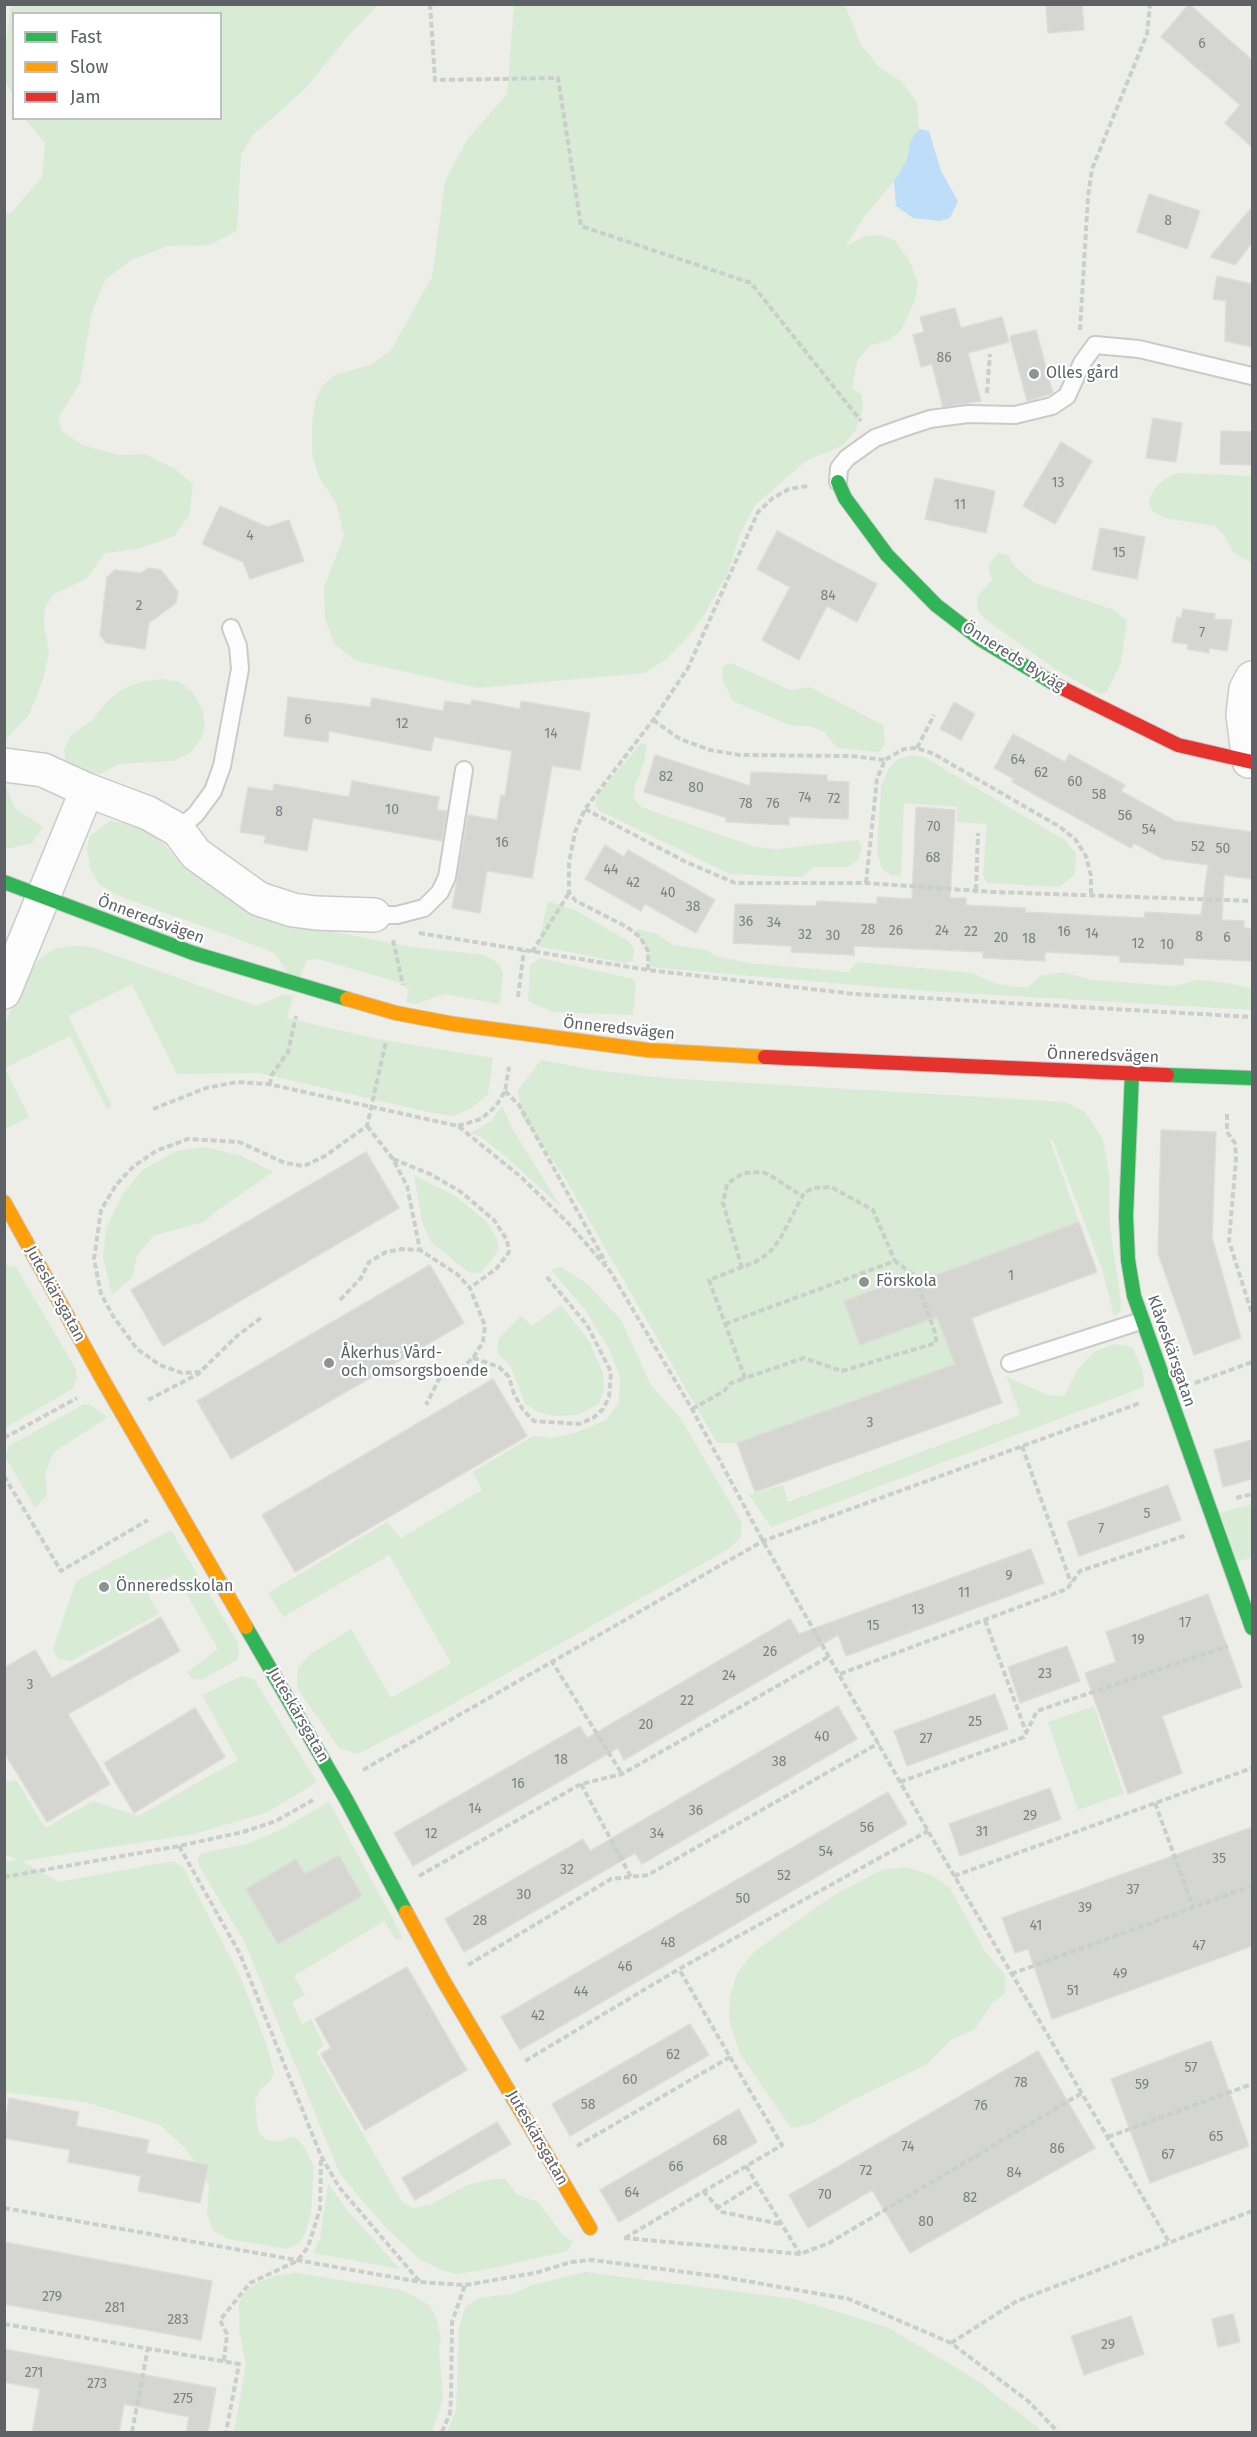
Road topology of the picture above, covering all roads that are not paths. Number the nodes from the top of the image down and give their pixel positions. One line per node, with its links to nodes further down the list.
1 (1252, 376): 2 (lane)
2 (838, 482): 5 (street, Önnereds Byväg)
3 (231, 628): 9 (lane)
4 (1252, 678): 5 (street)
5 (1251, 762)
6 (4, 765): 8 (street)
7 (464, 770): 12 (lane)
8 (87, 790): 9 (street); 11 (street)
9 (178, 830): 12 (street)
10 (4, 882): 11 (street, Önneredsvägen)
11 (44, 898): 13 (street); 14 (street, Önneredsvägen)
12 (385, 922)
13 (4, 993)
14 (1132, 1073): 15 (street, Önneredsvägen); 17 (street, Klåveskärsgatan)
15 (1252, 1078)
16 (4, 1202): 20 (street, Juteskärsgatan)
17 (1141, 1321): 18 (lane); 19 (street, Klåveskärsgatan)
18 (1010, 1364)
19 (1252, 1628)
20 (590, 2228)

